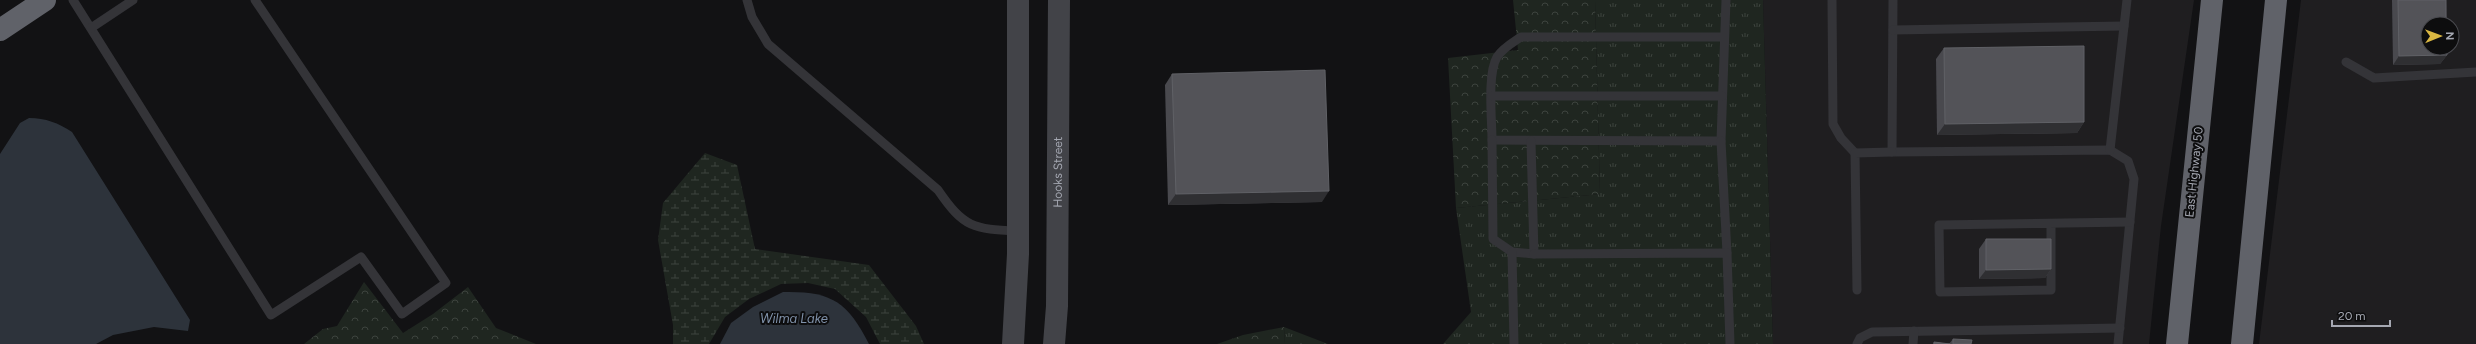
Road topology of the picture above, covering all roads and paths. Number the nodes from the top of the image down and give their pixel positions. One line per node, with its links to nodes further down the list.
1 (45, 0): 16 (highway)
2 (74, 0): 15 (lane)
3 (133, 0): 15 (lane)
4 (255, 0): 15 (lane)
5 (747, 0): 31 (lane)
6 (1018, 0): 31 (street)
7 (1059, 0): 40 (street, Hooks Street)
8 (1726, 0): 18 (lane)
9 (1832, 0): 28 (lane)
10 (1893, 0): 17 (lane)
11 (2127, 0): 14 (lane)
12 (2212, 0): 36 (highway, East Highway 50)
13 (2276, 0): 48 (highway)
14 (2124, 26): 17 (lane); 26 (lane)
15 (91, 28)
16 (0, 30)
17 (1893, 30): 27 (lane)
18 (1724, 37): 21 (lane); 22 (lane)
19 (2346, 62): 20 (lane)
20 (2476, 72)
21 (1492, 96): 22 (lane); 23 (lane)
22 (1722, 96): 25 (lane)
23 (1492, 140): 24 (lane); 32 (lane)
24 (1532, 141): 25 (lane); 34 (lane)
25 (1722, 141): 33 (lane)
26 (2110, 150): 27 (lane); 29 (lane)
27 (1892, 152): 28 (lane)
28 (1855, 153): 35 (lane)
29 (2130, 222): 30 (lane); 37 (lane)
30 (2051, 224): 30 (lane)
31 (1018, 231): 39 (street)
32 (1512, 252): 34 (lane); 41 (lane)
33 (1727, 253): 34 (lane); 42 (lane)
34 (1534, 254)
35 (1857, 290)
36 (2179, 304): 46 (highway, East Highway 50); 47 (highway)
37 (2120, 328): 38 (lane); 45 (lane)
38 (1914, 331): 43 (lane); 44 (lane)
39 (1013, 344)
40 (1054, 344)
41 (1514, 344)
42 (1730, 344)
43 (1857, 344)
44 (1914, 344)
45 (2118, 344)
46 (2177, 344)
47 (2188, 344)
48 (2242, 344)

